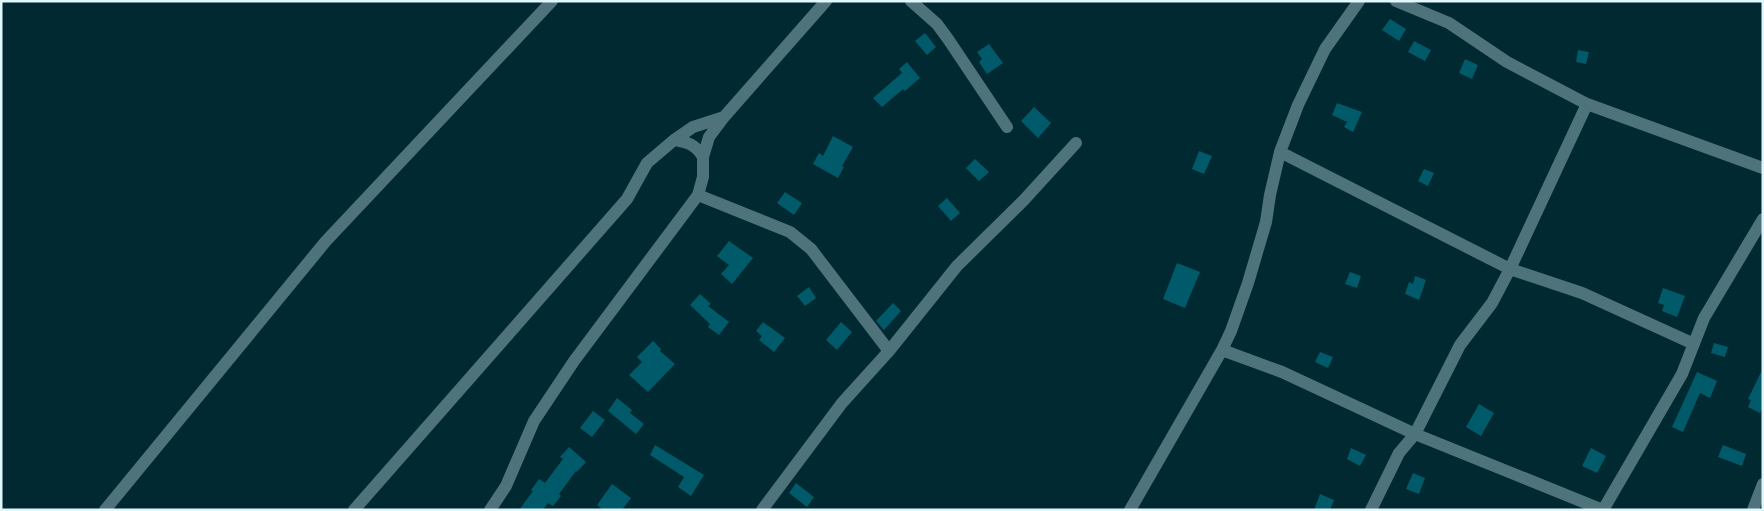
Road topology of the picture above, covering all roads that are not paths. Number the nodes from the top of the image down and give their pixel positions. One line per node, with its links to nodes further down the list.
1 (552, 1): 22 (street)
2 (826, 1): 7 (street)
3 (911, 1): 8 (street)
4 (1359, 1): 11 (street)
5 (1396, 1): 6 (street)
6 (1587, 104): 13 (street); 16 (street)
7 (724, 117): 9 (street); 12 (street)
8 (1007, 128)
9 (674, 140): 12 (street); 23 (street)
10 (1076, 143): 19 (street)
11 (1280, 152): 16 (street); 18 (street)
12 (703, 158): 14 (street)
13 (1763, 168)
14 (698, 195): 19 (street); 24 (street)
15 (1763, 218): 17 (street)
16 (1510, 269): 17 (street); 20 (street)
17 (1694, 344): 28 (street)
18 (1222, 350): 20 (street); 26 (street)
19 (890, 351): 25 (street)
20 (1415, 434): 27 (street); 28 (street)
21 (1763, 484): 29 (street)
22 (105, 510)
23 (354, 510)
24 (490, 510)
25 (762, 510)
26 (1130, 510)
27 (1371, 510)
28 (1603, 510)
29 (1753, 510)

